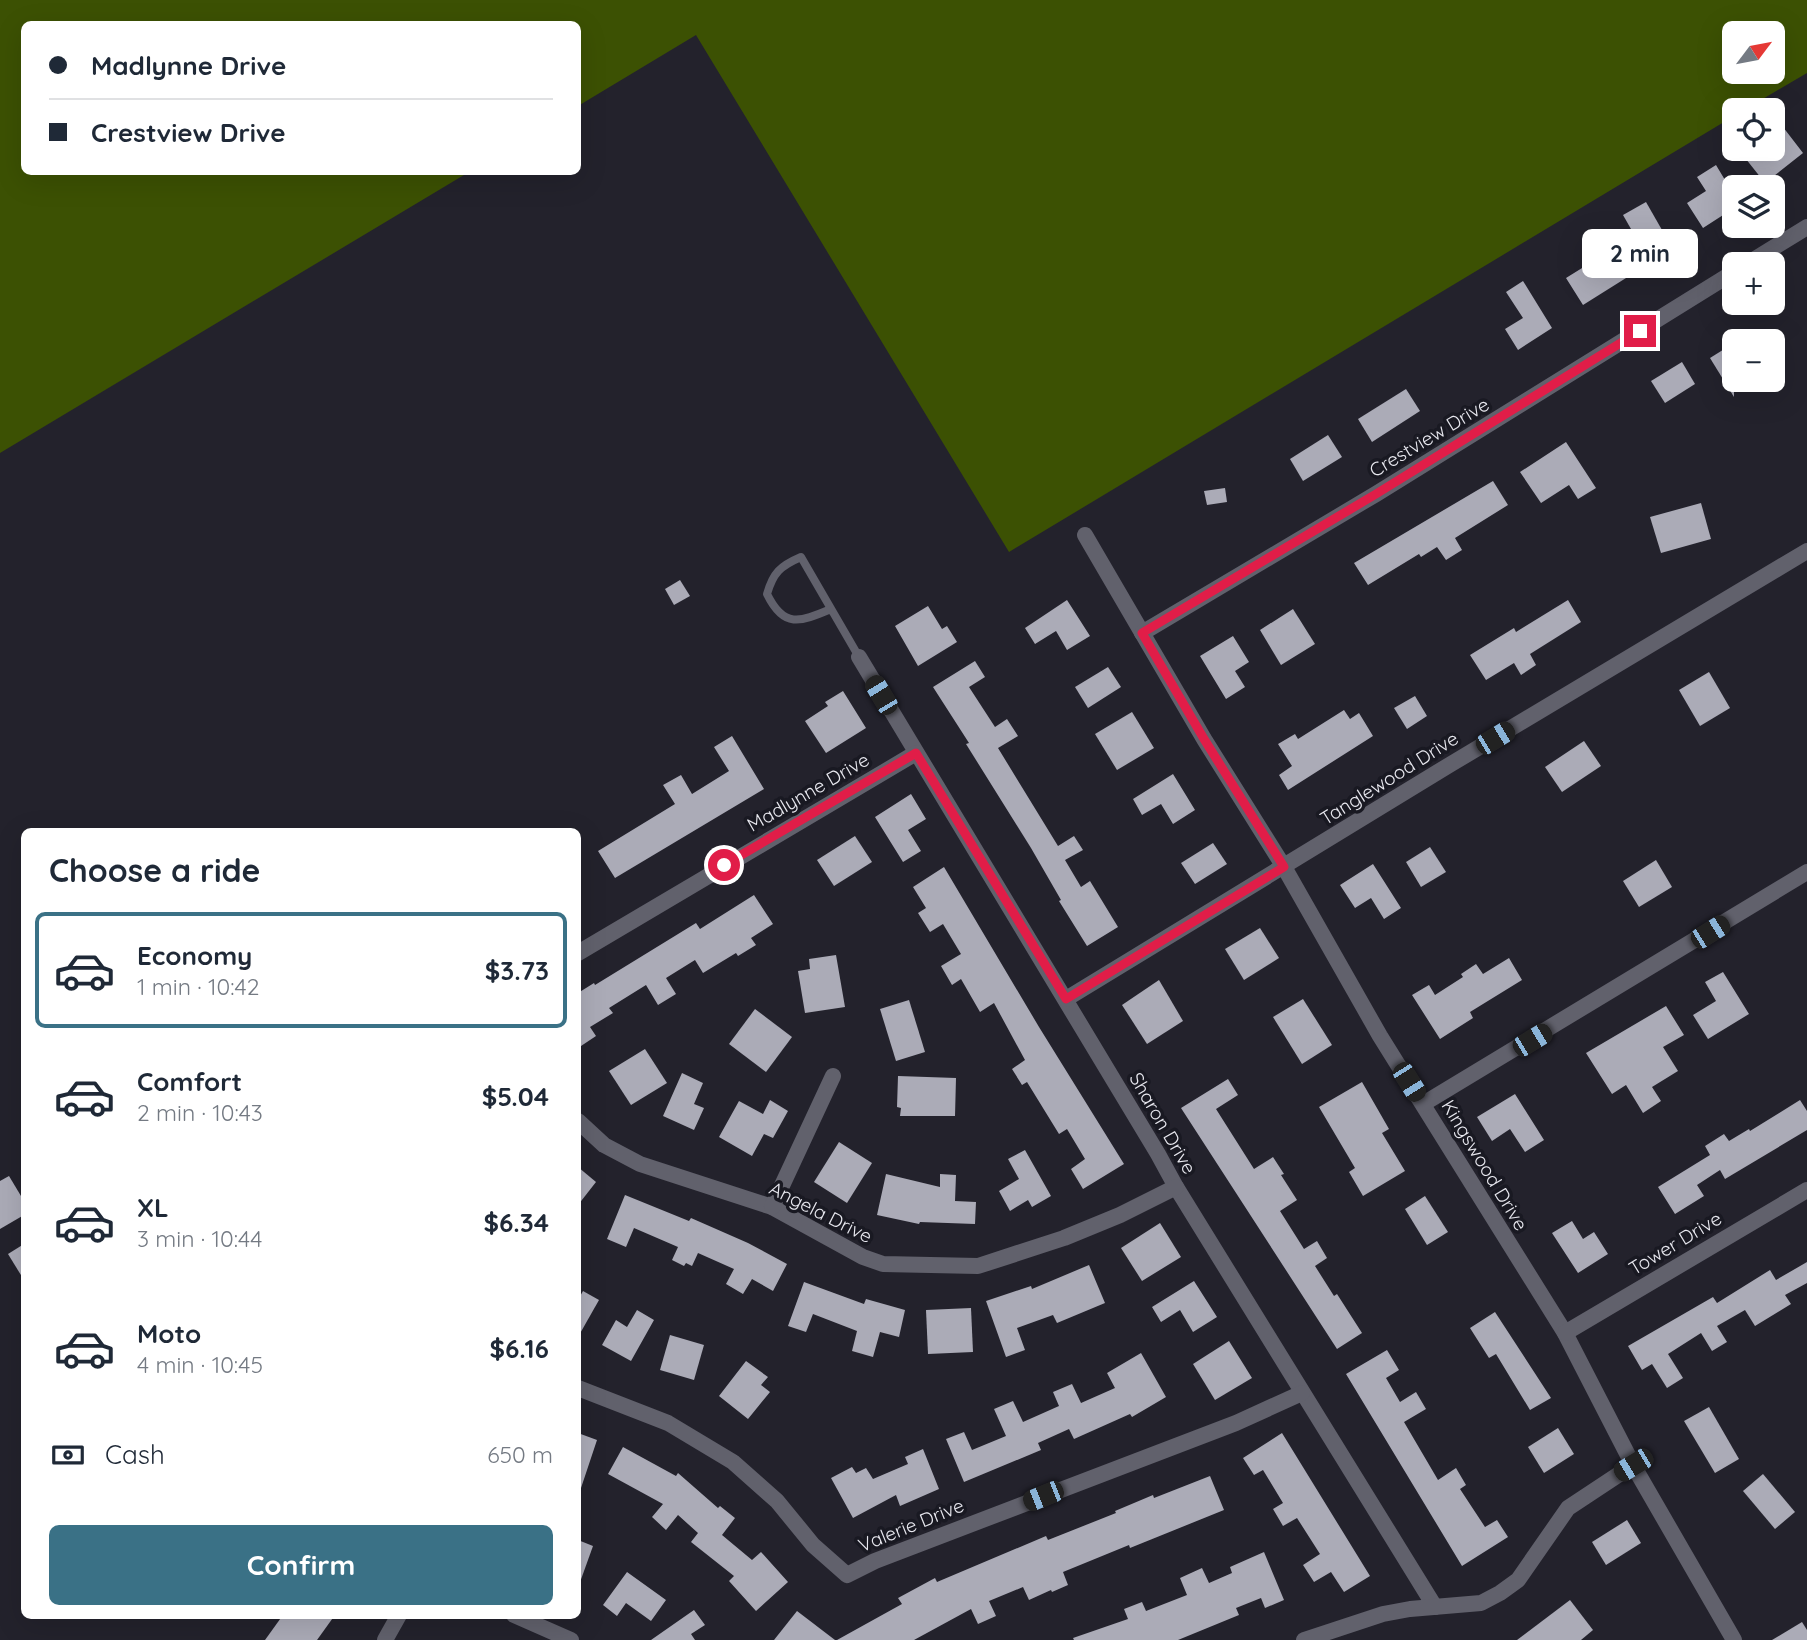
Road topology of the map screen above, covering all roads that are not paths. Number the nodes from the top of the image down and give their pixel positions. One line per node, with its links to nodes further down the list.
1 (1807, 227): 2 (street)
2 (1766, 252)
3 (1722, 279): 7 (street, Crestview Drive)
4 (1085, 535): 7 (street, Kingswood Drive)
5 (1807, 551): 10 (street, Tanglewood Drive)
6 (831, 609): 6 (lane); 8 (lane)
7 (1142, 633): 10 (street, Kingswood Drive)
8 (859, 657): 9 (street, Sharon Drive)
9 (916, 753): 12 (street, Madlynne Drive); 13 (street, Sharon Drive)
10 (1284, 867): 13 (street, Tanglewood Drive); 15 (street, Kingswood Drive)
11 (1807, 872): 15 (street)
12 (581, 951)
13 (1066, 999): 17 (street, Sharon Drive)
14 (832, 1076): 19 (street)
15 (1423, 1104): 20 (street, Kingswood Drive)
16 (581, 1124): 19 (street, Angela Drive)
17 (1175, 1187): 19 (street, Angela Drive); 22 (street, Sharon Drive)
18 (1807, 1190): 20 (street, Tower Drive)
19 (772, 1207)
20 (1565, 1333): 23 (street, Kingswood Drive)
21 (581, 1389): 22 (street, Valerie Drive)
22 (1302, 1393): 24 (street, Sharon Drive)
23 (1633, 1465): 24 (street); 30 (street, Kingswood Drive)
24 (1435, 1607): 29 (street)
25 (397, 1619): 27 (street)
26 (523, 1619): 28 (street)
27 (385, 1640)
28 (570, 1640)
29 (1304, 1640)
30 (1734, 1640)

